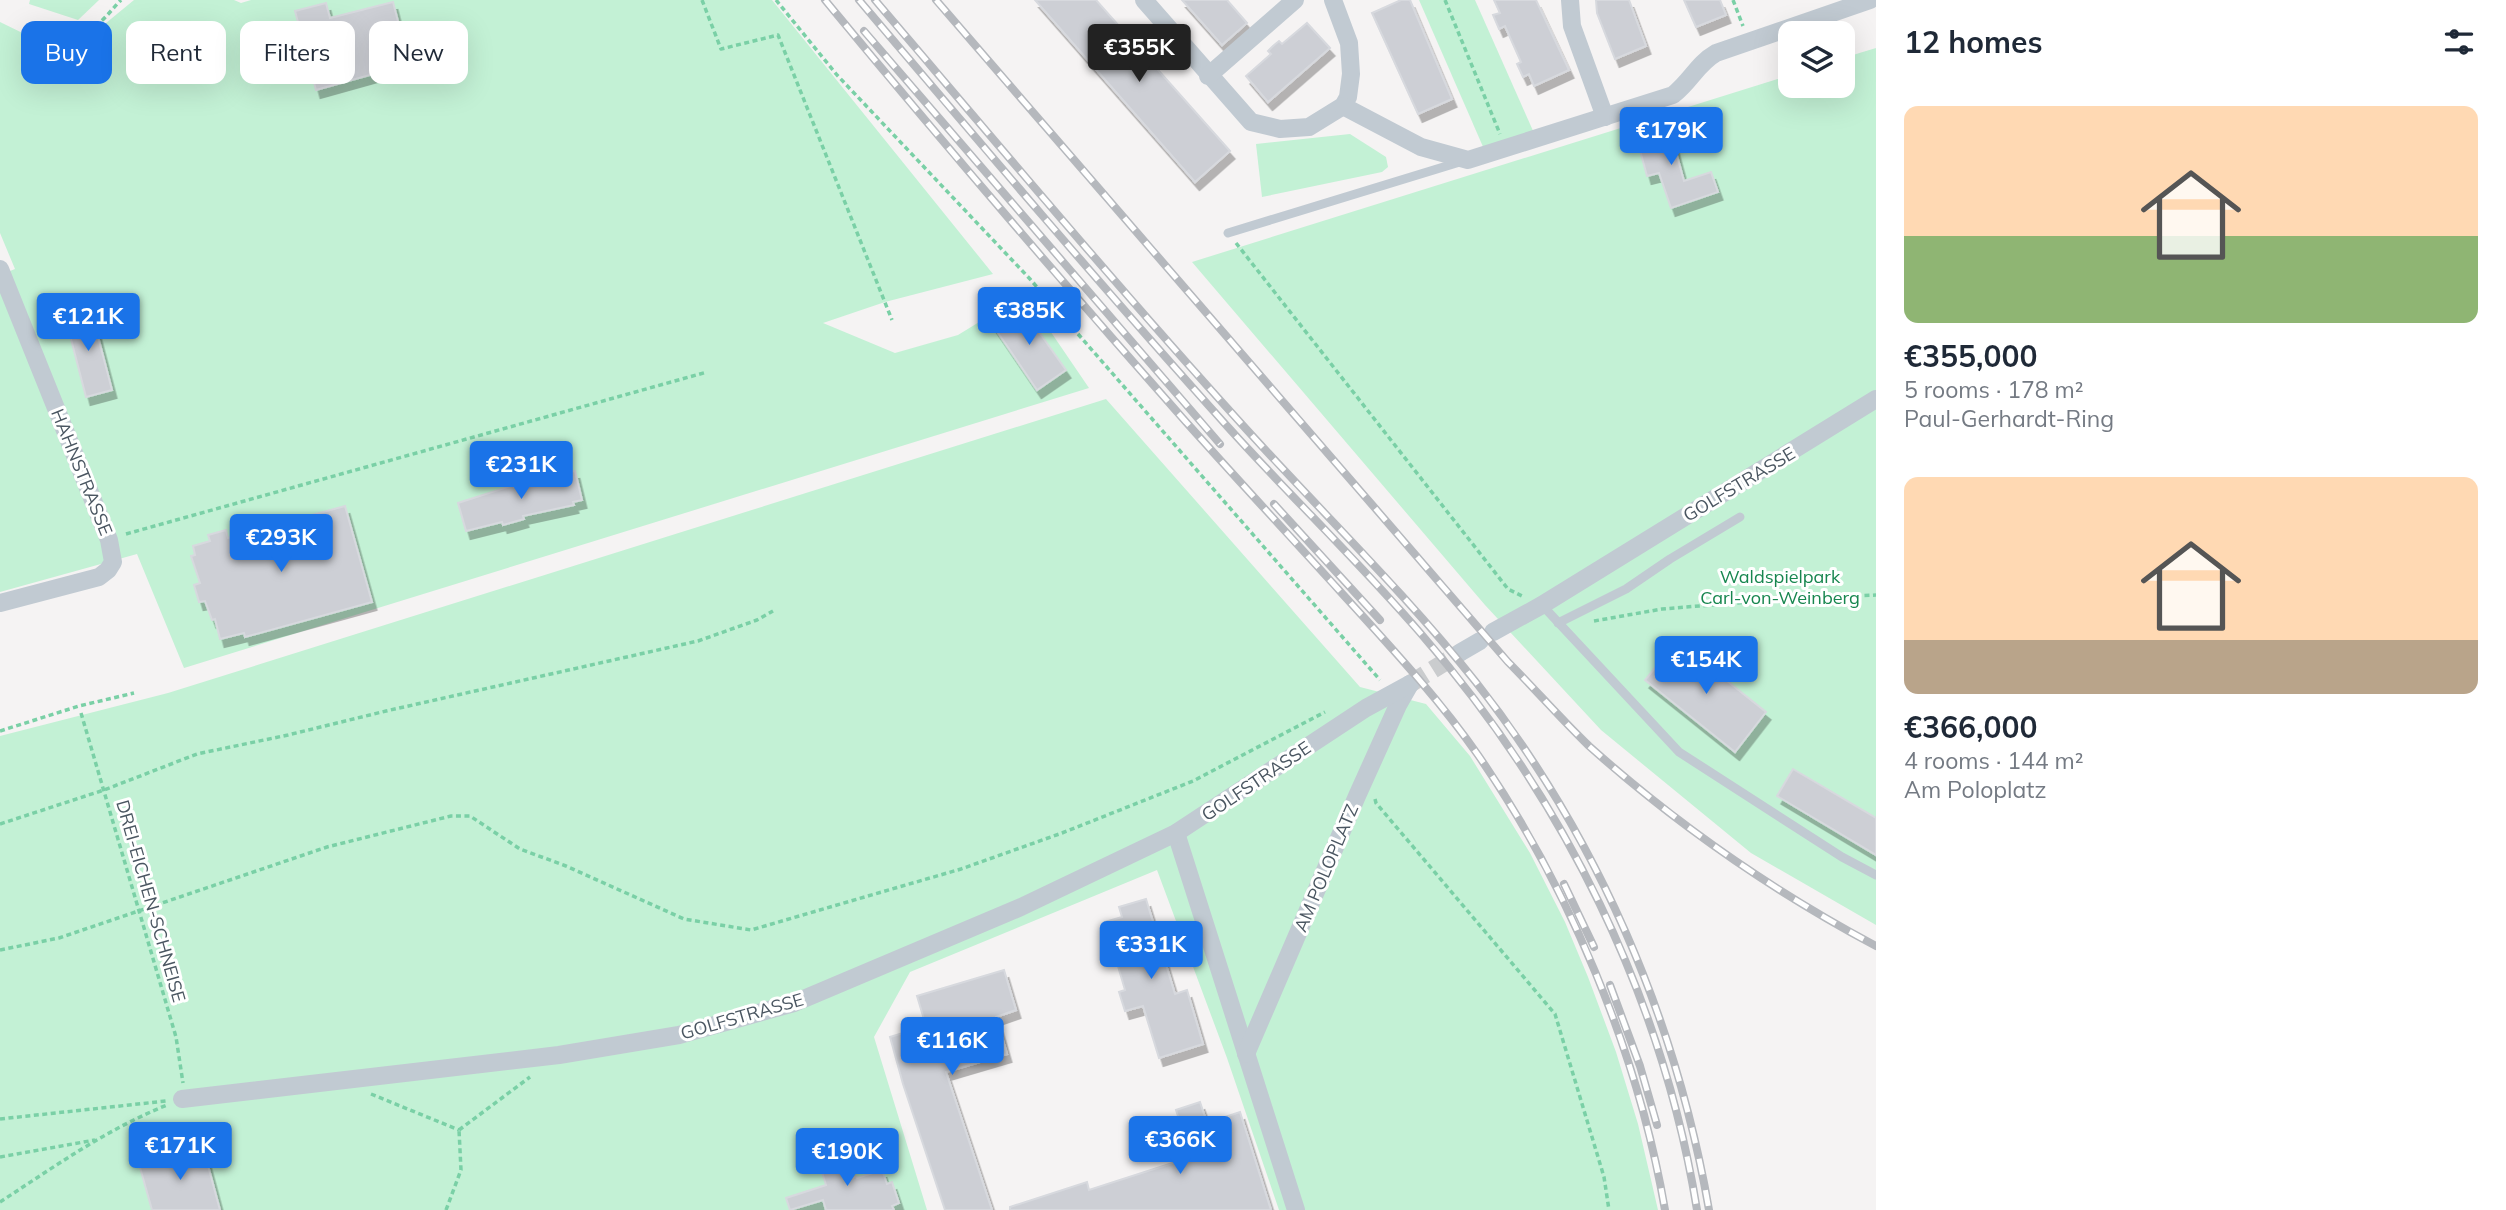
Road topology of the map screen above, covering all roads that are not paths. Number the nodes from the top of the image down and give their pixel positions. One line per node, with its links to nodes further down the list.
1 (1144, 0): 7 (street)
2 (1295, 0): 7 (street)
3 (1333, 0): 8 (street)
4 (1570, 0): 9 (street)
5 (1870, 0): 6 (street)
6 (1840, 4): 9 (street)
7 (1208, 76): 8 (street)
8 (1343, 106): 10 (street)
9 (1605, 117): 10 (street)
10 (1468, 160): 11 (lane)
11 (1228, 233)
12 (0, 269): 15 (street, HAHNSTRASSE)
13 (1876, 399): 16 (street, GOLFSTRASSE)
14 (1740, 517): 17 (lane)
15 (0, 603)
16 (1542, 605): 17 (lane); 18 (street, GOLFSTRASSE)
17 (1558, 623): 21 (lane)
18 (1461, 652)
19 (1410, 684): 20 (street, GOLFSTRASSE); 22 (street, AM POLOPLATZ)
20 (1176, 834): 22 (street); 23 (street, GOLFSTRASSE)
21 (1876, 875)
22 (1246, 1054): 24 (street)
23 (183, 1100)
24 (1296, 1210)

